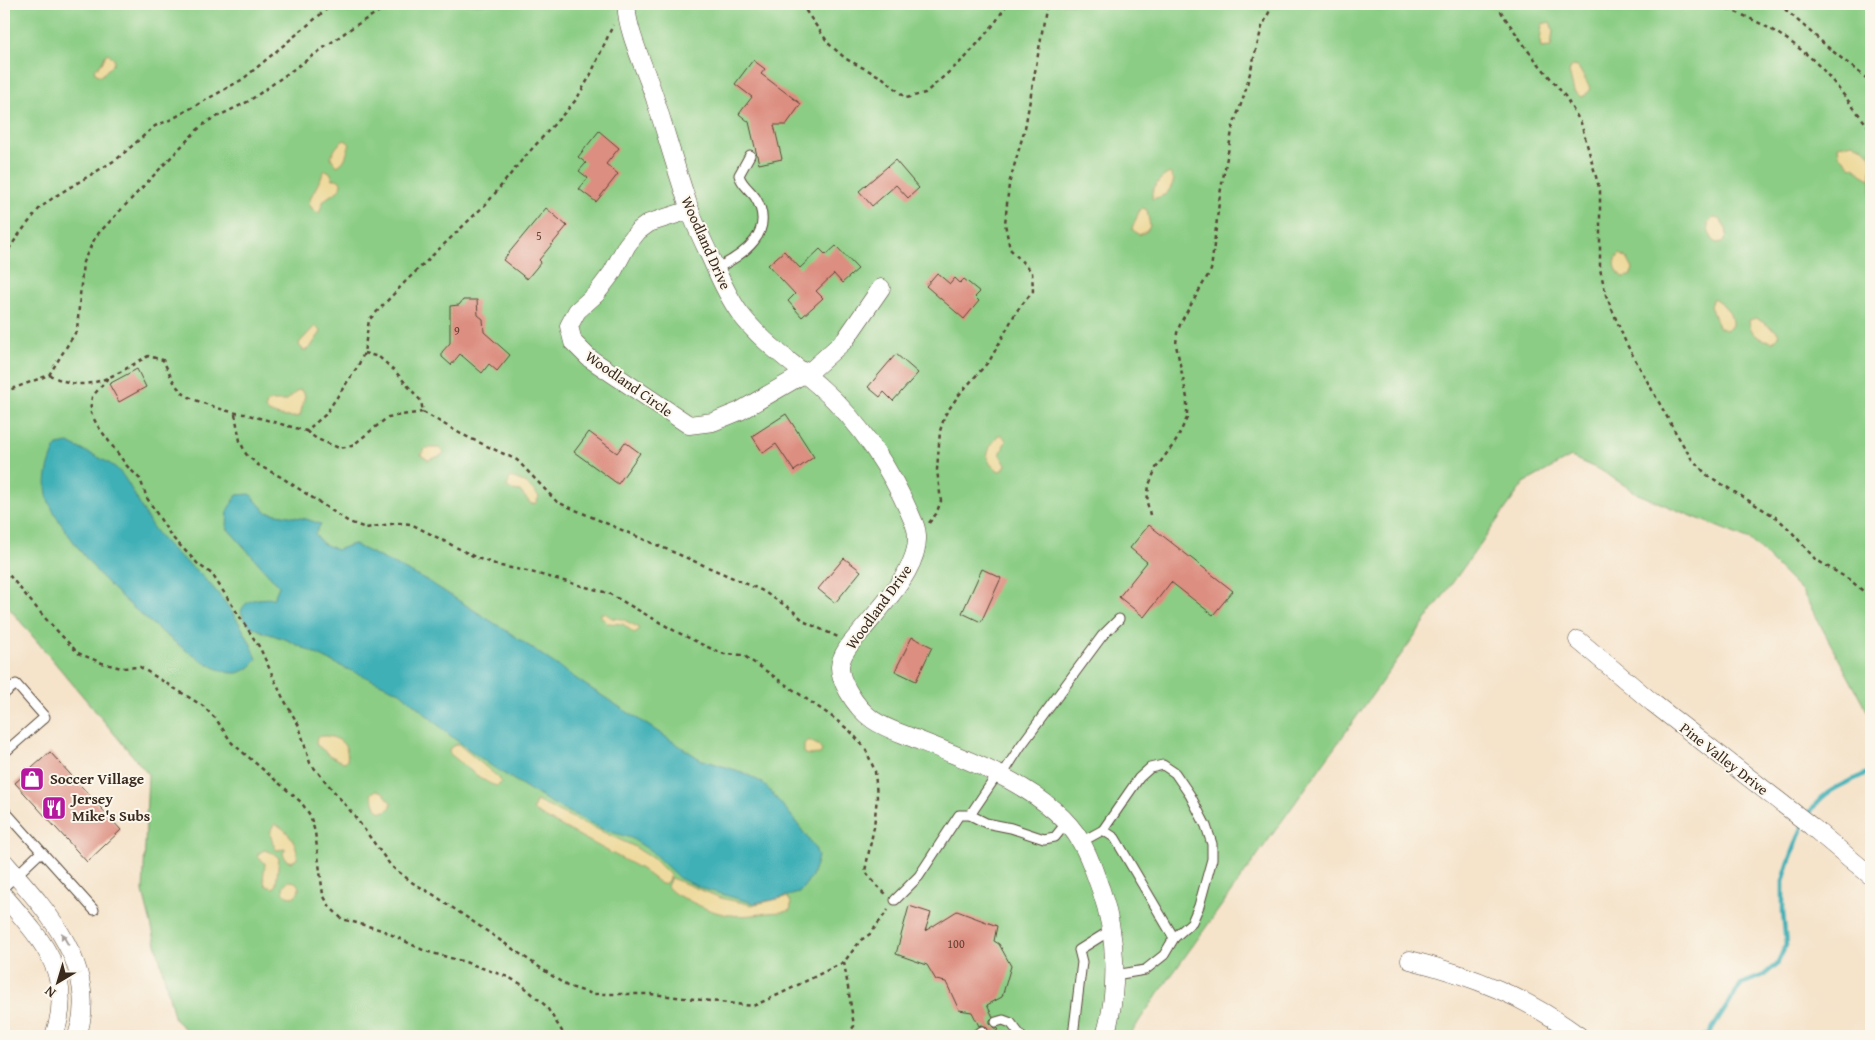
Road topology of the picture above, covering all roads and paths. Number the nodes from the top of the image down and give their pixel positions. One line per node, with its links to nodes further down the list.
1 (333, 4): 16 (path)
2 (391, 4): 21 (path)
3 (627, 4): 15 (street, Woodland Drive)
4 (801, 4): 5 (path)
5 (1007, 4)
6 (1047, 4): 28 (path)
7 (1273, 4): 27 (path)
8 (1497, 4): 30 (path)
9 (1714, 4): 13 (path)
10 (1779, 4): 12 (path)
11 (615, 22): 19 (path)
12 (1871, 82)
13 (1871, 130)
14 (750, 155): 17 (lane)
15 (690, 210): 17 (street, Woodland Drive); 20 (street, Woodland Circle)
16 (4, 256)
17 (715, 269): 20 (street, Woodland Drive)
18 (881, 288): 20 (street)
19 (364, 353): 24 (path); 26 (path)
20 (805, 374): 28 (street, Woodland Drive)
21 (49, 375): 22 (path); 23 (path)
22 (108, 378): 25 (path); 52 (path)
23 (4, 392)
24 (423, 412): 26 (path); 33 (path)
25 (235, 414): 26 (path); 47 (path)
26 (306, 432)
27 (1150, 515)
28 (917, 540): 33 (street, Woodland Drive)
29 (4, 569): 57 (path)
30 (1871, 601)
31 (1119, 619): 36 (lane)
32 (1578, 640): 44 (street, Pine Valley Drive)
33 (852, 642): 36 (street, Woodland Drive)
34 (4, 694): 35 (lane)
35 (4, 753)
36 (999, 776): 38 (lane); 39 (street, Woodland Drive)
37 (4, 810): 42 (lane)
38 (970, 815): 39 (lane); 47 (lane)
39 (1067, 822): 41 (street, Woodland Drive)
40 (1103, 830): 41 (lane); 50 (lane); 50 (lane)
41 (1081, 842): 49 (street, Woodland Drive)
42 (41, 852): 45 (lane); 48 (lane)
43 (4, 862): 45 (street)
44 (1871, 876)
45 (10, 881): 56 (street, one-way to 45)
46 (4, 896): 55 (street)
47 (895, 900): 52 (path)
48 (94, 910)
49 (1111, 930): 53 (street, Woodland Drive); 60 (lane)
50 (1174, 938): 53 (lane)
51 (1410, 960): 62 (street)
52 (844, 962): 58 (path)
53 (1115, 975): 61 (street, Woodland Drive)
54 (996, 1022): 59 (lane)
55 (54, 1036)
56 (77, 1036)
57 (566, 1036)
58 (847, 1036)
59 (1021, 1036)
60 (1073, 1036)
61 (1105, 1036)
62 (1579, 1036)

